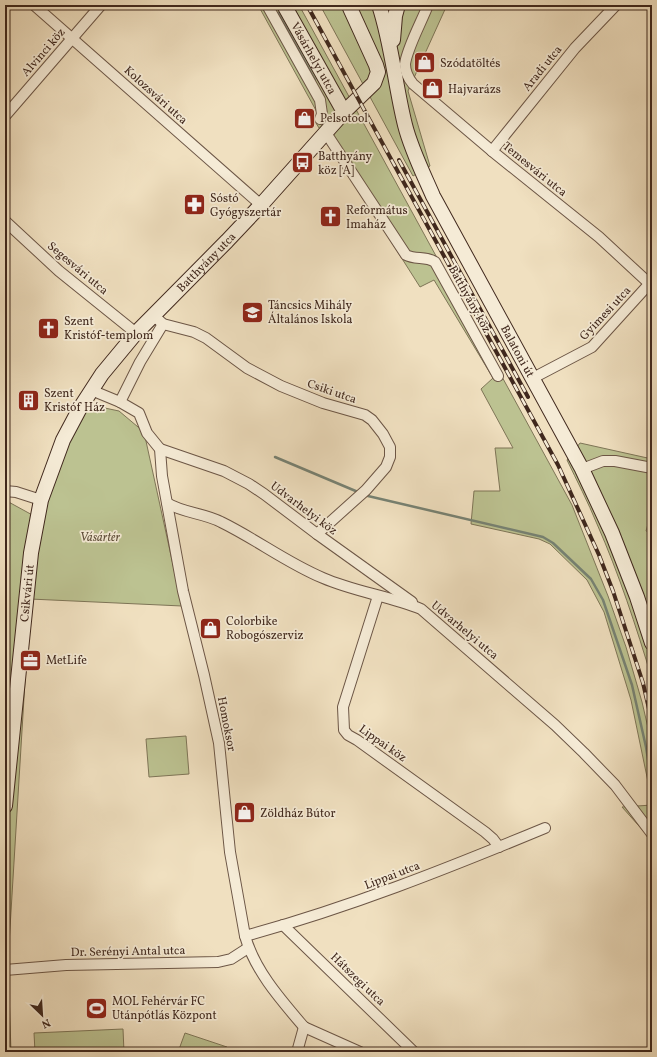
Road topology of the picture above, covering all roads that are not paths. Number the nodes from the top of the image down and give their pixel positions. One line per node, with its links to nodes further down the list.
1 (34, 5): 11 (street, Kolozsvári utca)
2 (102, 5): 11 (street, Alvinci köz)
3 (267, 5): 15 (street)
4 (284, 5): 13 (street, Vásárhelyi utca)
5 (350, 5): 10 (street, Batthyány utca)
6 (379, 5): 12 (street, Balatoni út)
7 (398, 5): 12 (street, Balatoni út)
8 (428, 5): 17 (street, Temesvári utca)
9 (616, 5): 17 (street, Aradi utca)
10 (356, 12): 13 (street, Batthyány utca)
11 (72, 38): 14 (street, Alvinci köz); 18 (street, Kolozsvári utca)
12 (392, 57): 24 (street, Balatoni út)
13 (344, 112): 16 (street, Batthyány utca)
14 (5, 116)
15 (320, 119)
16 (326, 133): 18 (street, Batthyány utca); 23 (street, Batthyány köz)
17 (492, 151): 20 (street, Temesvári utca)
18 (261, 205): 21 (street, Batthyány utca)
19 (5, 221): 22 (street, Segesvári utca)
20 (651, 284): 24 (street, Gyimesi utca)
21 (158, 320): 22 (street, Batthyány utca); 26 (street); 33 (street, Csiki utca)
22 (136, 333): 25 (street, Batthyány utca)
23 (498, 376)
24 (533, 378): 29 (street, Balatoni út)
25 (91, 390): 26 (street); 31 (street, Csikvári út)
26 (120, 402): 27 (street)
27 (160, 449): 32 (street, Homoksor); 33 (street, Udvarhelyi köz)
28 (652, 468): 29 (street)
29 (582, 469): 36 (street, Balatoni út)
30 (5, 491): 31 (street)
31 (41, 500): 37 (street, Csikvári út)
32 (167, 503): 34 (street, Udvarhelyi utca); 42 (street, Homoksor)
33 (317, 534): 35 (street, Udvarhelyi köz)
34 (378, 596): 35 (street, Udvarhelyi utca); 40 (street, Lippai köz)
35 (421, 609): 39 (street, Udvarhelyi utca)
36 (652, 643)
37 (5, 806)
38 (545, 828): 40 (street, Lippai utca)
39 (652, 834)
40 (499, 847): 41 (street, Lippai utca)
41 (283, 925): 42 (street, Lippai utca); 48 (street, Hátszegi utca)
42 (245, 936): 43 (street, Homoksor)
43 (248, 948): 44 (street, Dr. Serényi Antal utca); 45 (street, Homoksor)
44 (5, 970)
45 (304, 1027): 46 (street); 47 (street)
46 (297, 1052)
47 (360, 1052)
48 (414, 1052)

